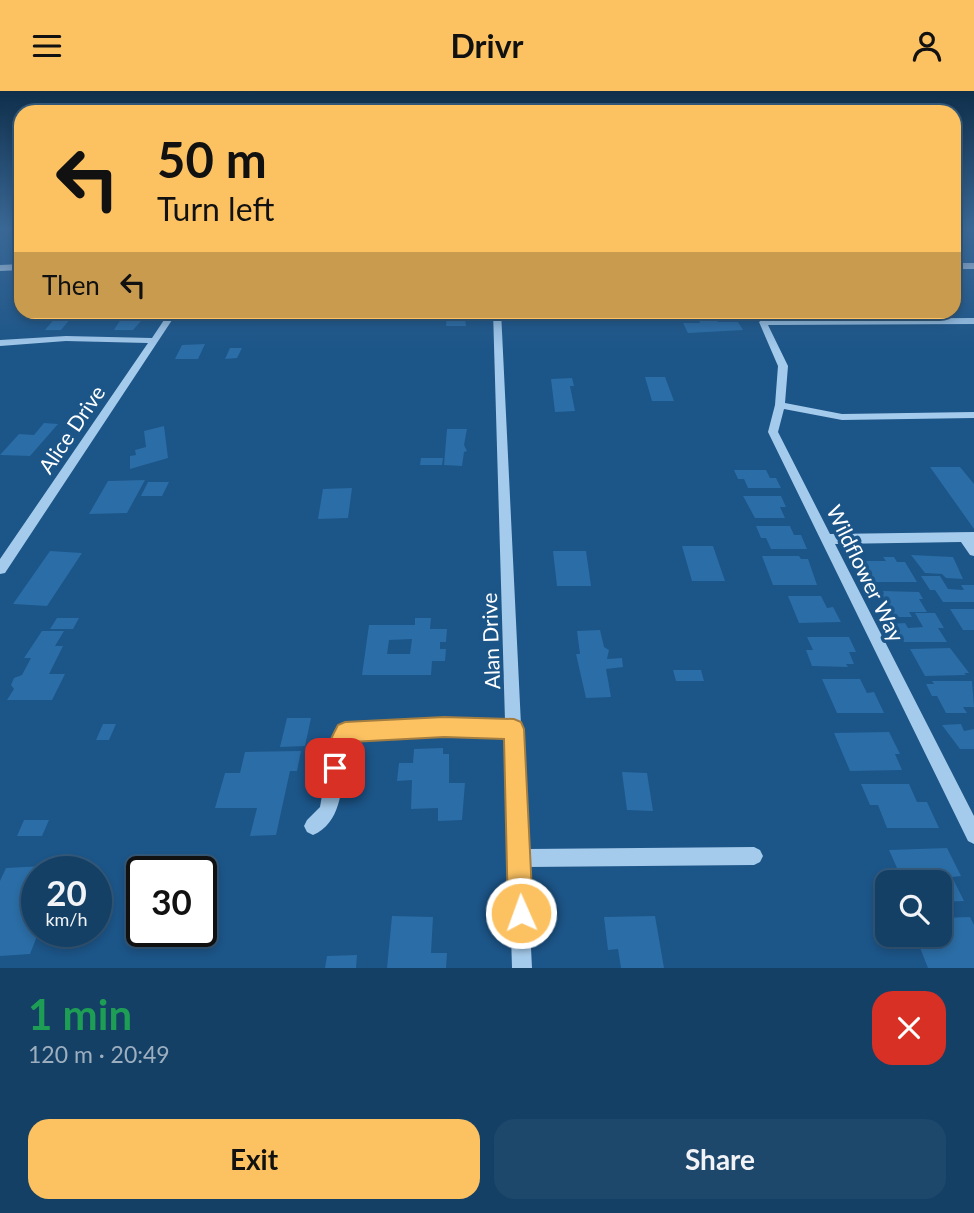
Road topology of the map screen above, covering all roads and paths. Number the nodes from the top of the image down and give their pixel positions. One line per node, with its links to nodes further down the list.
1 (169, 319): 4 (street, Alice Drive)
2 (498, 319): 12 (street, Alan Drive)
3 (974, 321): 6 (street, Wildflower Way)
4 (155, 340): 5 (lane); 11 (street, Alice Drive)
5 (0, 342)
6 (780, 405): 7 (street); 9 (street, Wildflower Way)
7 (974, 415)
8 (969, 537): 9 (street); 10 (street)
9 (825, 539): 14 (street, Wildflower Way)
10 (974, 551)
11 (0, 569)
12 (514, 729): 13 (street); 16 (street, Alan Drive)
13 (313, 826)
14 (974, 835)
15 (754, 856): 16 (street)
16 (519, 858): 17 (street, Alan Drive)
17 (522, 968)

